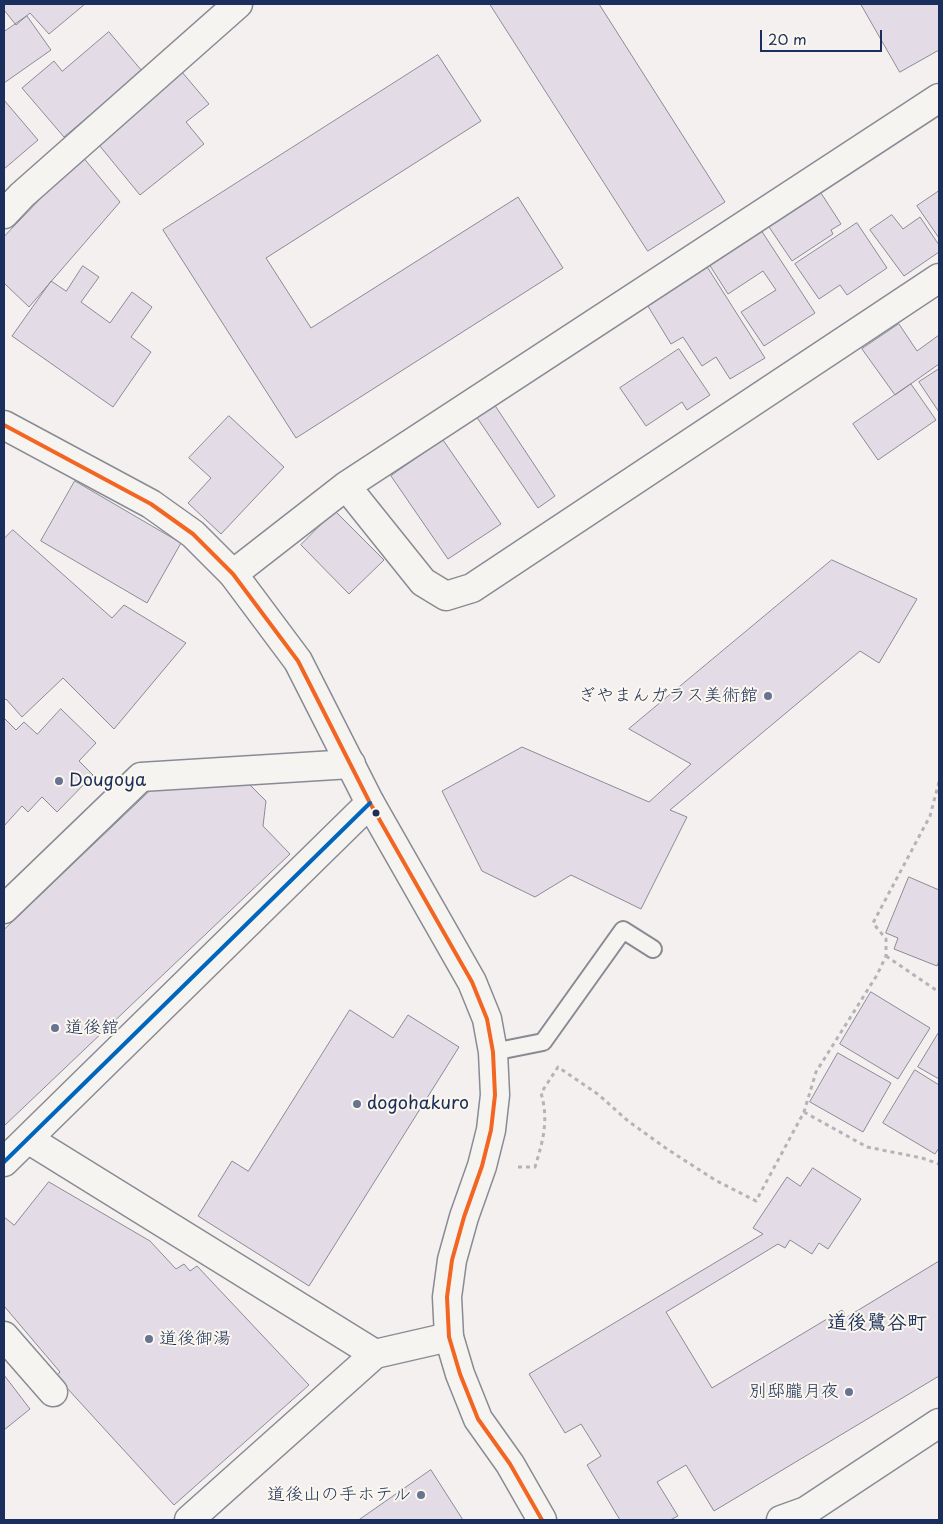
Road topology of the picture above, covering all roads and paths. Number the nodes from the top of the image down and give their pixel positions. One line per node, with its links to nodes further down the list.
1 (238, 4): 3 (street)
2 (939, 98): 6 (street)
3 (4, 214)
4 (939, 278): 6 (street)
5 (4, 425): 7 (street)
6 (346, 486): 7 (street)
7 (233, 574): 8 (street)
8 (351, 764): 10 (street); 11 (street)
9 (939, 782): 13 (path)
10 (370, 803): 15 (street); 17 (street)
11 (4, 909)
12 (653, 949): 15 (lane)
13 (886, 956): 14 (path); 16 (path)
14 (939, 992)
15 (493, 1052): 20 (street)
16 (804, 1112): 19 (path); 20 (path)
17 (28, 1139): 18 (street); 23 (street)
18 (4, 1162)
19 (939, 1164)
20 (482, 1166): 22 (street)
21 (4, 1336): 24 (street)
22 (449, 1337): 23 (street); 27 (street)
23 (375, 1354): 26 (street)
24 (53, 1392)
25 (939, 1423): 28 (street)
26 (189, 1520)
27 (542, 1520)
28 (781, 1520)

